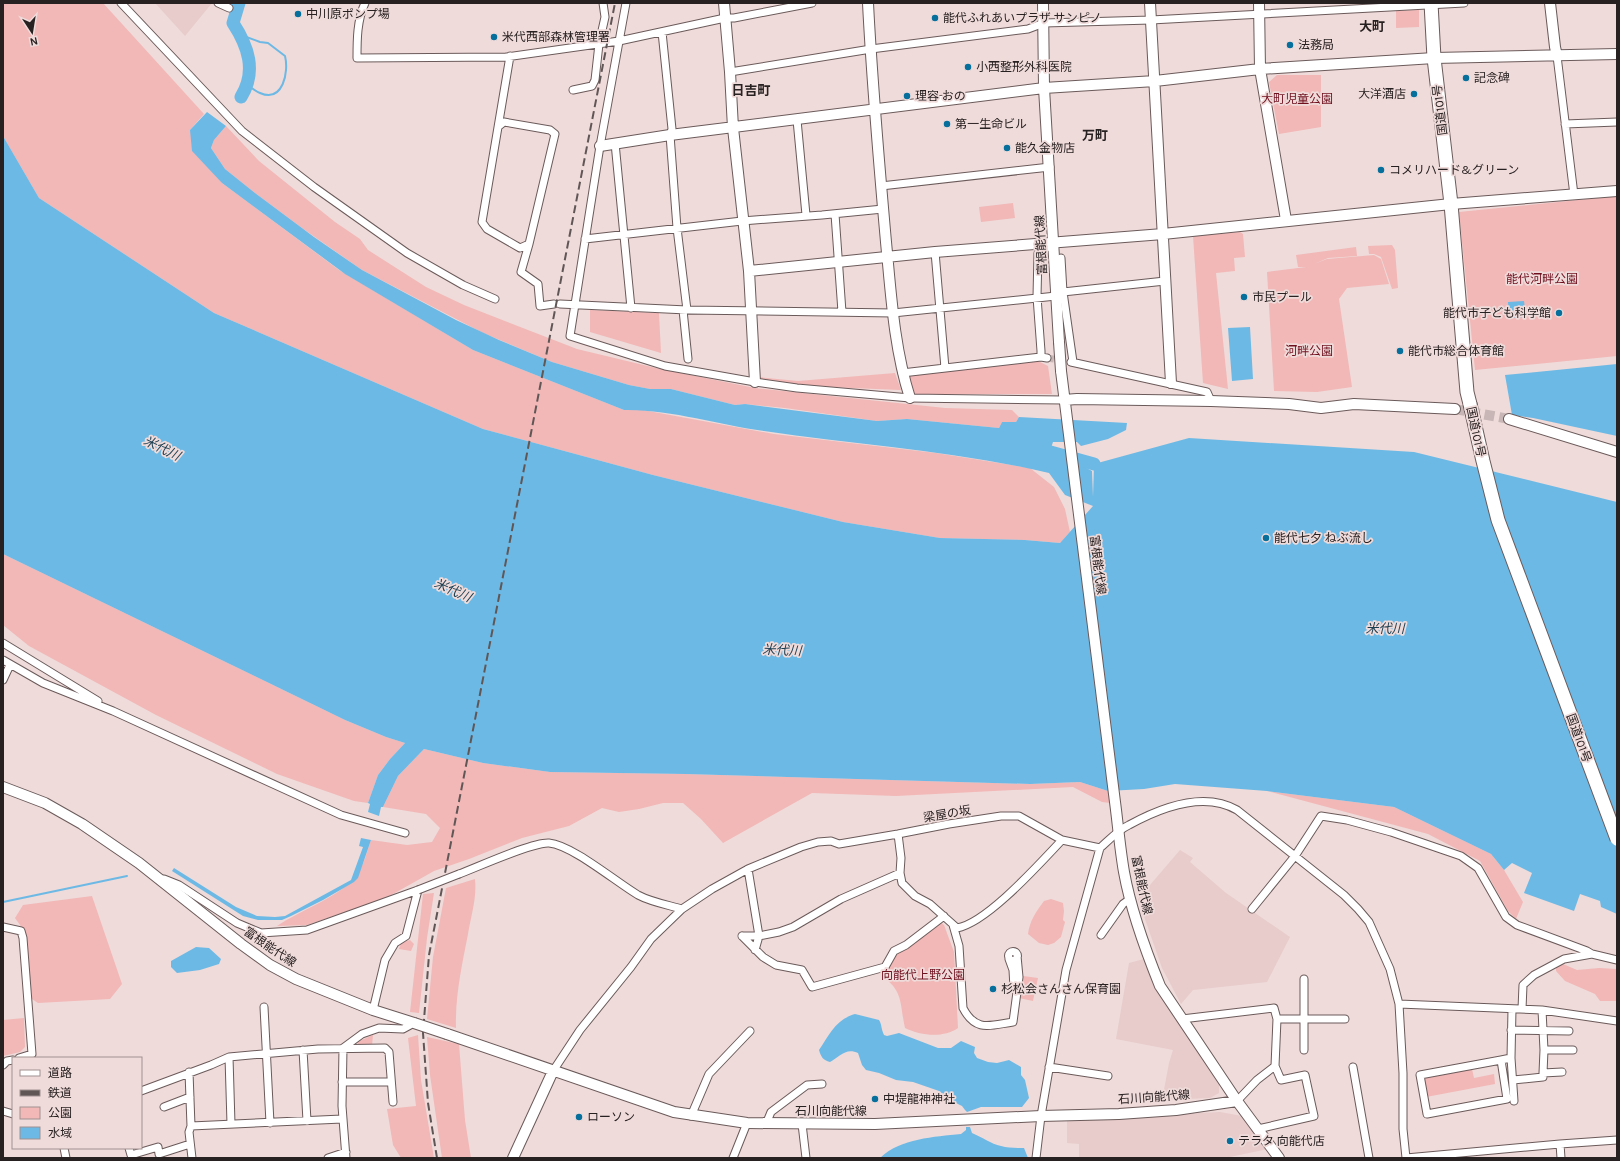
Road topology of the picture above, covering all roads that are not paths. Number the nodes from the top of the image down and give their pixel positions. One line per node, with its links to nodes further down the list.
1 (120, 3): 65 (street)
2 (218, 3): 14 (street)
3 (365, 3): 24 (street)
4 (603, 3): 21 (street)
5 (626, 3): 20 (street)
6 (724, 3): 16 (street)
7 (812, 3): 16 (street)
8 (868, 3): 22 (street)
9 (1043, 3): 18 (street, 富根能代線)
10 (1150, 3): 17 (street)
11 (1464, 3): 13 (street)
12 (1550, 3): 25 (street)
13 (1431, 4): 15 (street); 26 (highway, 国道101号)
14 (229, 8)
15 (1259, 8): 17 (street); 27 (street)
16 (725, 18): 19 (street); 28 (street)
17 (1151, 20): 18 (street); 29 (street)
18 (1044, 23): 22 (street); 30 (street, 富根能代線)
19 (662, 32): 20 (street); 38 (street)
20 (619, 41): 21 (street); 40 (street)
21 (599, 44): 24 (street); 31 (street)
22 (871, 49): 28 (street); 32 (street)
23 (1617, 54): 25 (street)
24 (510, 56): 36 (street)
25 (1557, 56): 26 (street); 35 (street)
26 (1434, 58): 27 (street); 45 (highway, 国道101号)
27 (1260, 69): 29 (street); 49 (street)
28 (730, 72): 37 (street)
29 (1155, 81): 30 (street); 52 (street)
30 (1044, 88): 32 (street); 41 (street, 富根能代線)
31 (573, 90)
32 (875, 110): 33 (street); 42 (street)
33 (798, 120): 37 (street); 48 (street)
34 (1617, 122): 35 (street)
35 (1564, 124): 44 (street)
36 (499, 126): 56 (street); 56 (street)
37 (733, 128): 38 (street); 50 (street)
38 (670, 135): 39 (street); 51 (street)
39 (615, 143): 40 (street); 53 (street)
40 (600, 146): 54 (street)
41 (1050, 167): 42 (street); 55 (street, 富根能代線)
42 (881, 186): 46 (street)
43 (1617, 191): 44 (street)
44 (1574, 195): 45 (street)
45 (1451, 204): 49 (street); 93 (highway, 国道101号, bridge)
46 (883, 208): 47 (street); 58 (street)
47 (835, 214): 48 (street); 60 (street)
48 (806, 215): 50 (street)
49 (1286, 220): 52 (street)
50 (742, 221): 51 (street); 61 (street)
51 (677, 228): 53 (street); 69 (street)
52 (1163, 234): 55 (street); 62 (street)
53 (625, 235): 54 (street); 67 (street)
54 (585, 239): 66 (street)
55 (1054, 243): 57 (street); 63 (street, 富根能代線); 64 (street)
56 (529, 244): 66 (street)
57 (935, 252): 58 (street); 68 (street)
58 (888, 257): 60 (street); 72 (street)
59 (1062, 258): 63 (street)
60 (838, 261): 61 (street); 71 (street)
61 (749, 271): 70 (street)
62 (1165, 281): 63 (street); 77 (street)
63 (1059, 294): 64 (street); 77 (street); 80 (street, 富根能代線, bridge)
64 (1037, 297): 68 (street); 74 (street)
65 (495, 299)
66 (575, 305): 67 (street); 76 (street)
67 (631, 308): 69 (street)
68 (940, 308): 72 (street); 74 (street)
69 (685, 310): 70 (street); 73 (street)
70 (750, 310): 71 (street); 76 (street)
71 (842, 312): 72 (street)
72 (893, 313): 75 (street)
73 (688, 359)
74 (945, 368): 75 (street)
75 (902, 373): 78 (street)
76 (756, 382): 78 (street)
77 (1171, 383): 79 (street)
78 (910, 398): 80 (street)
79 (1211, 401): 80 (street); 81 (street)
80 (1065, 405): 90 (street, 富根能代線)
81 (1455, 409)
82 (1508, 419): 83 (street)
83 (1617, 452)
84 (3, 643): 88 (street)
85 (3, 660): 86 (street)
86 (10, 665): 87 (street); 88 (street)
87 (3, 680)
88 (113, 711): 91 (street)
89 (3, 787): 99 (street, 富根能代線)
90 (1119, 832): 95 (street); 96 (street); 101 (street, 富根能代線)
91 (405, 833)
92 (898, 834): 94 (street, 梁屋の坂); 97 (street, 梁屋の坂); 98 (street)
93 (1617, 839)
94 (1062, 840): 95 (street, 梁屋の坂); 105 (street)
95 (1100, 848): 143 (street)
96 (1295, 856): 103 (street); 110 (street); 113 (street)
97 (748, 869): 102 (street, 梁屋の坂); 108 (street)
98 (900, 873): 104 (street); 108 (street)
99 (156, 876): 100 (street); 117 (street, 富根能代線)
100 (418, 890): 102 (street, bridge); 117 (street)
101 (1130, 899): 107 (street); 120 (street, 富根能代線)
102 (682, 909): 145 (street, 梁屋の坂)
103 (1252, 909)
104 (944, 916): 105 (street); 109 (street)
105 (953, 925): 124 (street)
106 (3, 927): 136 (street)
107 (1100, 935)
108 (759, 936): 109 (street); 109 (street)
109 (755, 950)
110 (1592, 954): 111 (street); 116 (street)
111 (1617, 960)
112 (1304, 979): 119 (street)
113 (1399, 1004): 115 (street); 184 (street)
114 (264, 1007): 135 (street)
115 (1512, 1009): 116 (street); 126 (street)
116 (1522, 1009): 118 (street)
117 (373, 1010): 125 (street, 富根能代線)
118 (1542, 1010): 123 (street); 127 (street)
119 (1304, 1018): 121 (street); 122 (street); 132 (street)
120 (1182, 1019): 121 (street); 156 (street, 富根能代線)
121 (1278, 1019): 142 (street)
122 (1345, 1019)
123 (1617, 1021)
124 (1011, 1022): 124 (street)
125 (414, 1023): 130 (street); 145 (street, 富根能代線, bridge)
126 (1511, 1030): 127 (street); 138 (street)
127 (1542, 1030): 129 (street); 133 (street)
128 (750, 1031): 160 (street)
129 (1569, 1031)
130 (343, 1048): 131 (street); 151 (street); 152 (street)
131 (303, 1050): 135 (street); 163 (street)
132 (1304, 1050)
133 (1544, 1050): 134 (street); 148 (street)
134 (1573, 1050)
135 (266, 1053): 137 (street); 164 (street)
136 (22, 1057)
137 (229, 1057): 146 (street); 166 (street)
138 (1511, 1058): 140 (street); 150 (street)
139 (12, 1060): 141 (street)
140 (1501, 1060): 140 (street)
141 (3, 1065)
142 (1275, 1066): 156 (street); 170 (street)
143 (1049, 1067): 149 (street); 161 (street)
144 (1353, 1067): 183 (street)
145 (553, 1071): 160 (street, 石川向能代線); 178 (street)
146 (189, 1072): 154 (street); 155 (street)
147 (1562, 1072): 148 (street)
148 (1543, 1073): 150 (street)
149 (1108, 1076)
150 (1513, 1080): 157 (street)
151 (342, 1082): 152 (street); 162 (street)
152 (391, 1082): 158 (street)
153 (822, 1084): 167 (street)
154 (142, 1090)
155 (190, 1097): 159 (street); 169 (street)
156 (1237, 1101): 161 (street, 石川向能代線); 170 (street)
157 (1514, 1101)
158 (393, 1102)
159 (164, 1107)
160 (691, 1116): 165 (street, 石川向能代線)
161 (1041, 1116): 168 (street, 石川向能代線); 181 (street)
162 (342, 1119): 163 (street); 175 (street)
163 (307, 1121): 164 (street)
164 (270, 1122): 166 (street)
165 (747, 1123): 167 (street, 石川向能代線); 179 (street)
166 (232, 1124): 169 (street)
167 (766, 1124): 168 (street, 石川向能代線)
168 (802, 1124): 180 (street)
169 (191, 1126): 172 (street)
170 (1258, 1129): 182 (street)
171 (1617, 1140): 173 (street)
172 (190, 1144): 174 (street); 176 (street)
173 (1560, 1144): 184 (street); 185 (street)
174 (130, 1154)
175 (346, 1155): 177 (street)
176 (192, 1158)
177 (328, 1158)
178 (513, 1158)
179 (733, 1158)
180 (806, 1158)
181 (1036, 1158)
182 (1279, 1158)
183 (1369, 1158)
184 (1406, 1158)
185 (1561, 1158)

